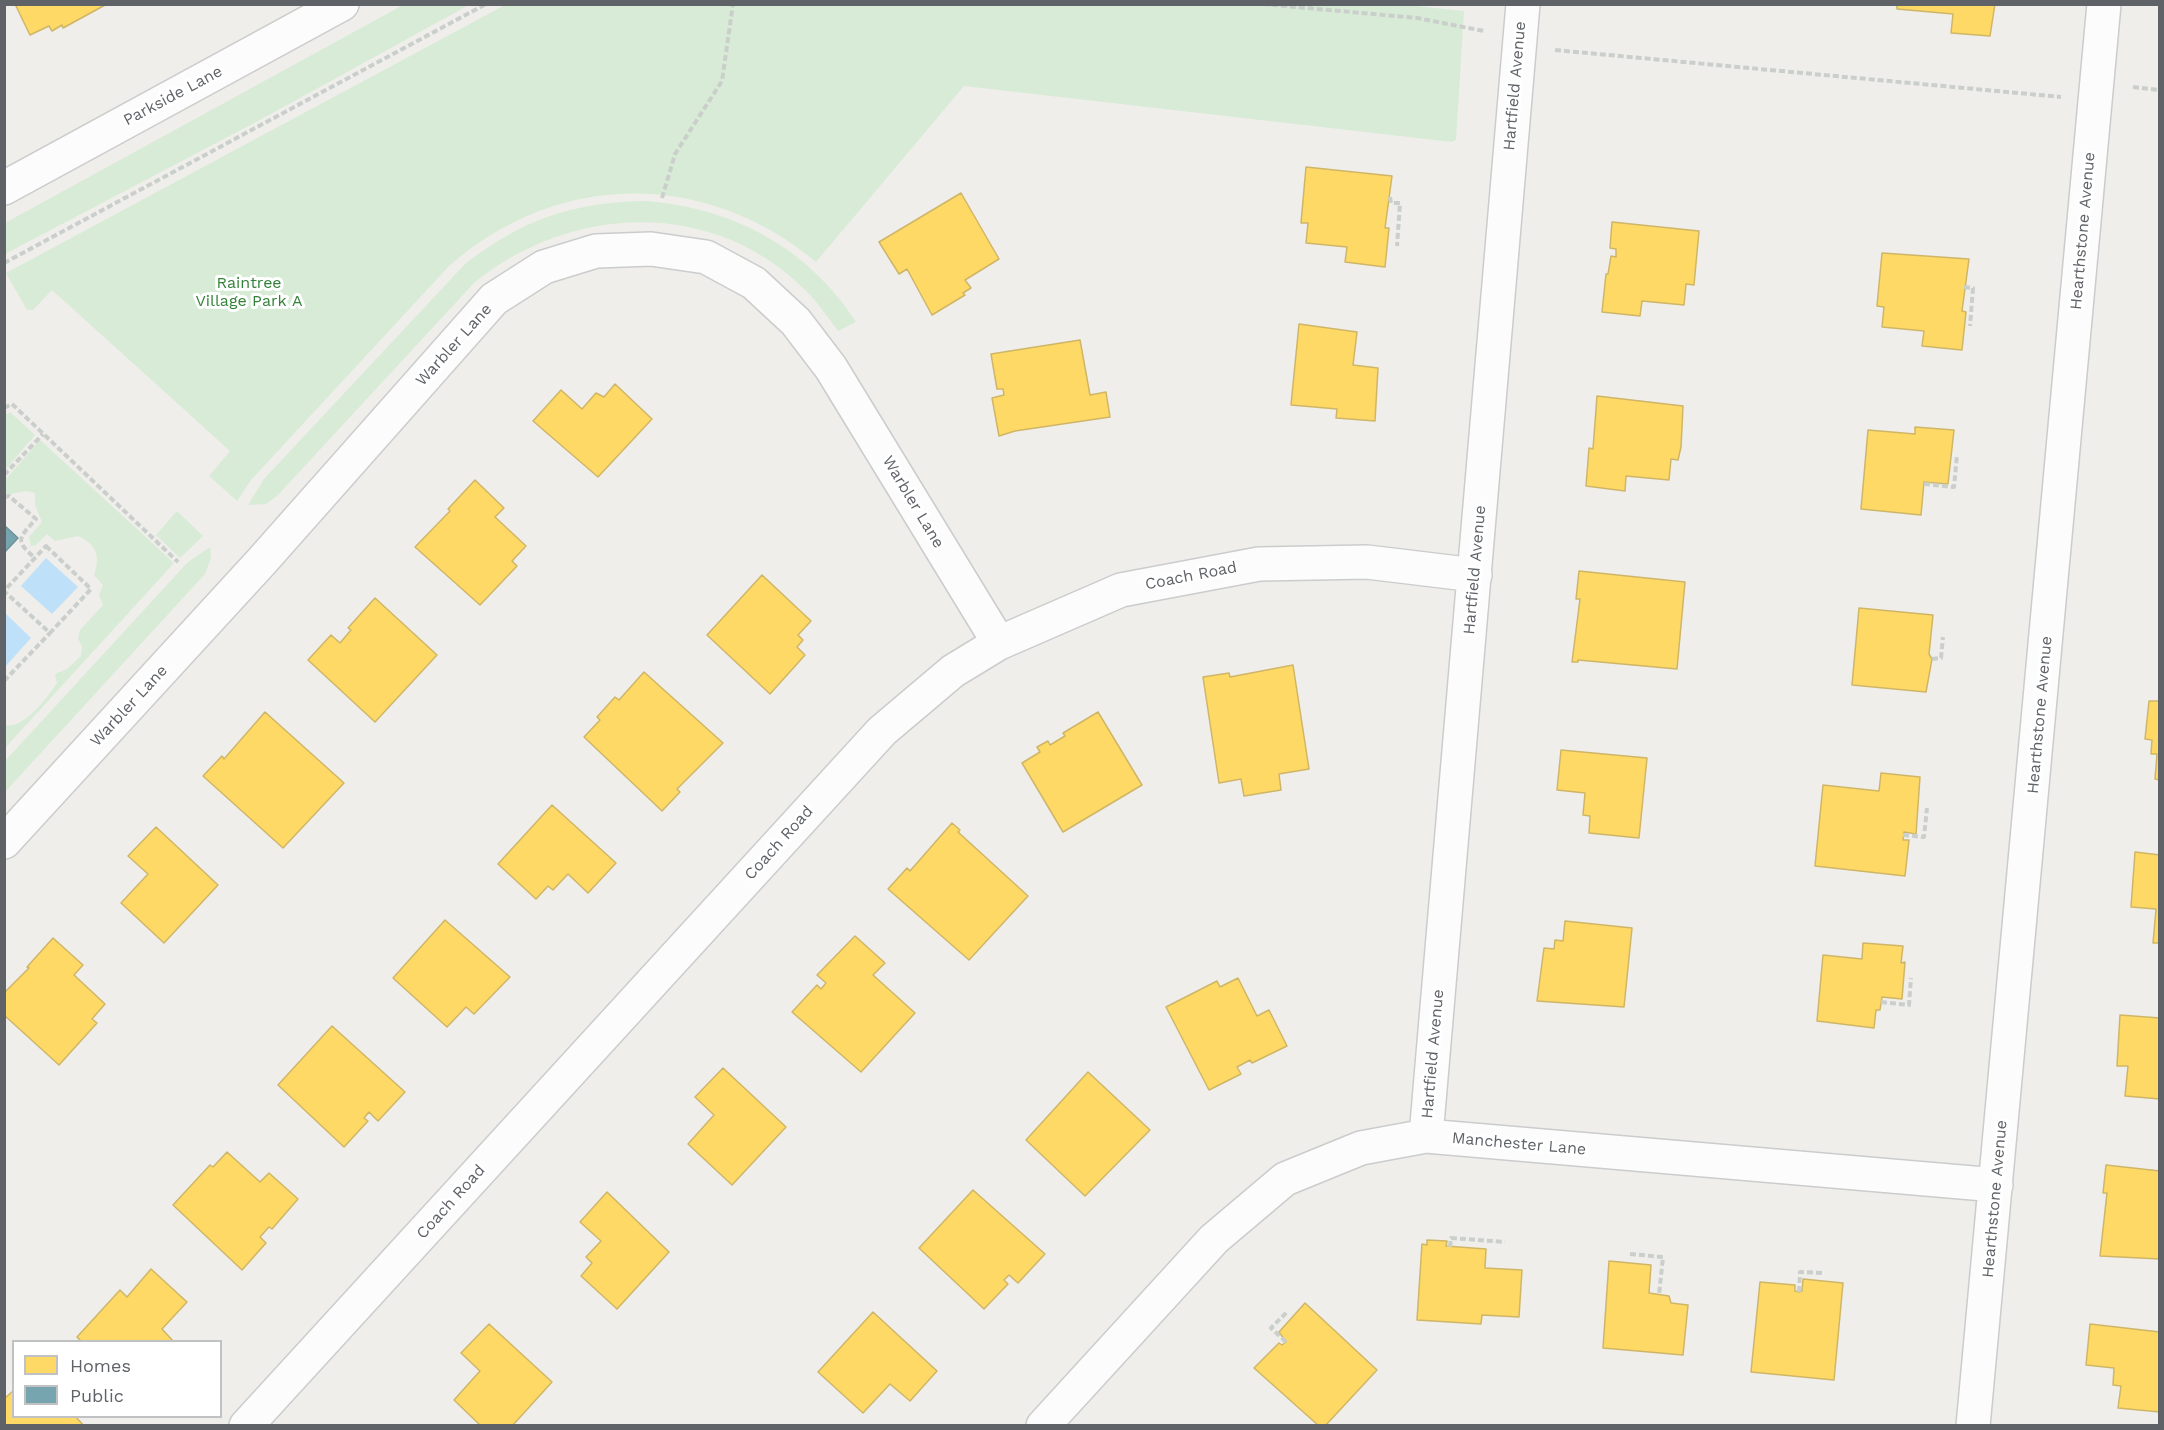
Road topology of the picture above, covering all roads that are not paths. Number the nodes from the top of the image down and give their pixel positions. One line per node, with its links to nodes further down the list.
1 (342, 4): 4 (street, Parkside Lane)
2 (1523, 4): 5 (street, Hartfield Avenue)
3 (2104, 4): 9 (street, Hearthstone Avenue)
4 (4, 188)
5 (1475, 575): 6 (street, Coach Road); 8 (street, Hartfield Avenue)
6 (999, 643): 7 (street, Warbler Lane); 10 (street, Coach Road)
7 (4, 842)
8 (1426, 1136): 9 (street, Manchester Lane); 11 (street, Manchester Lane)
9 (1996, 1185): 12 (street, Hearthstone Avenue)
10 (246, 1425)
11 (1043, 1425)
12 (1973, 1425)

